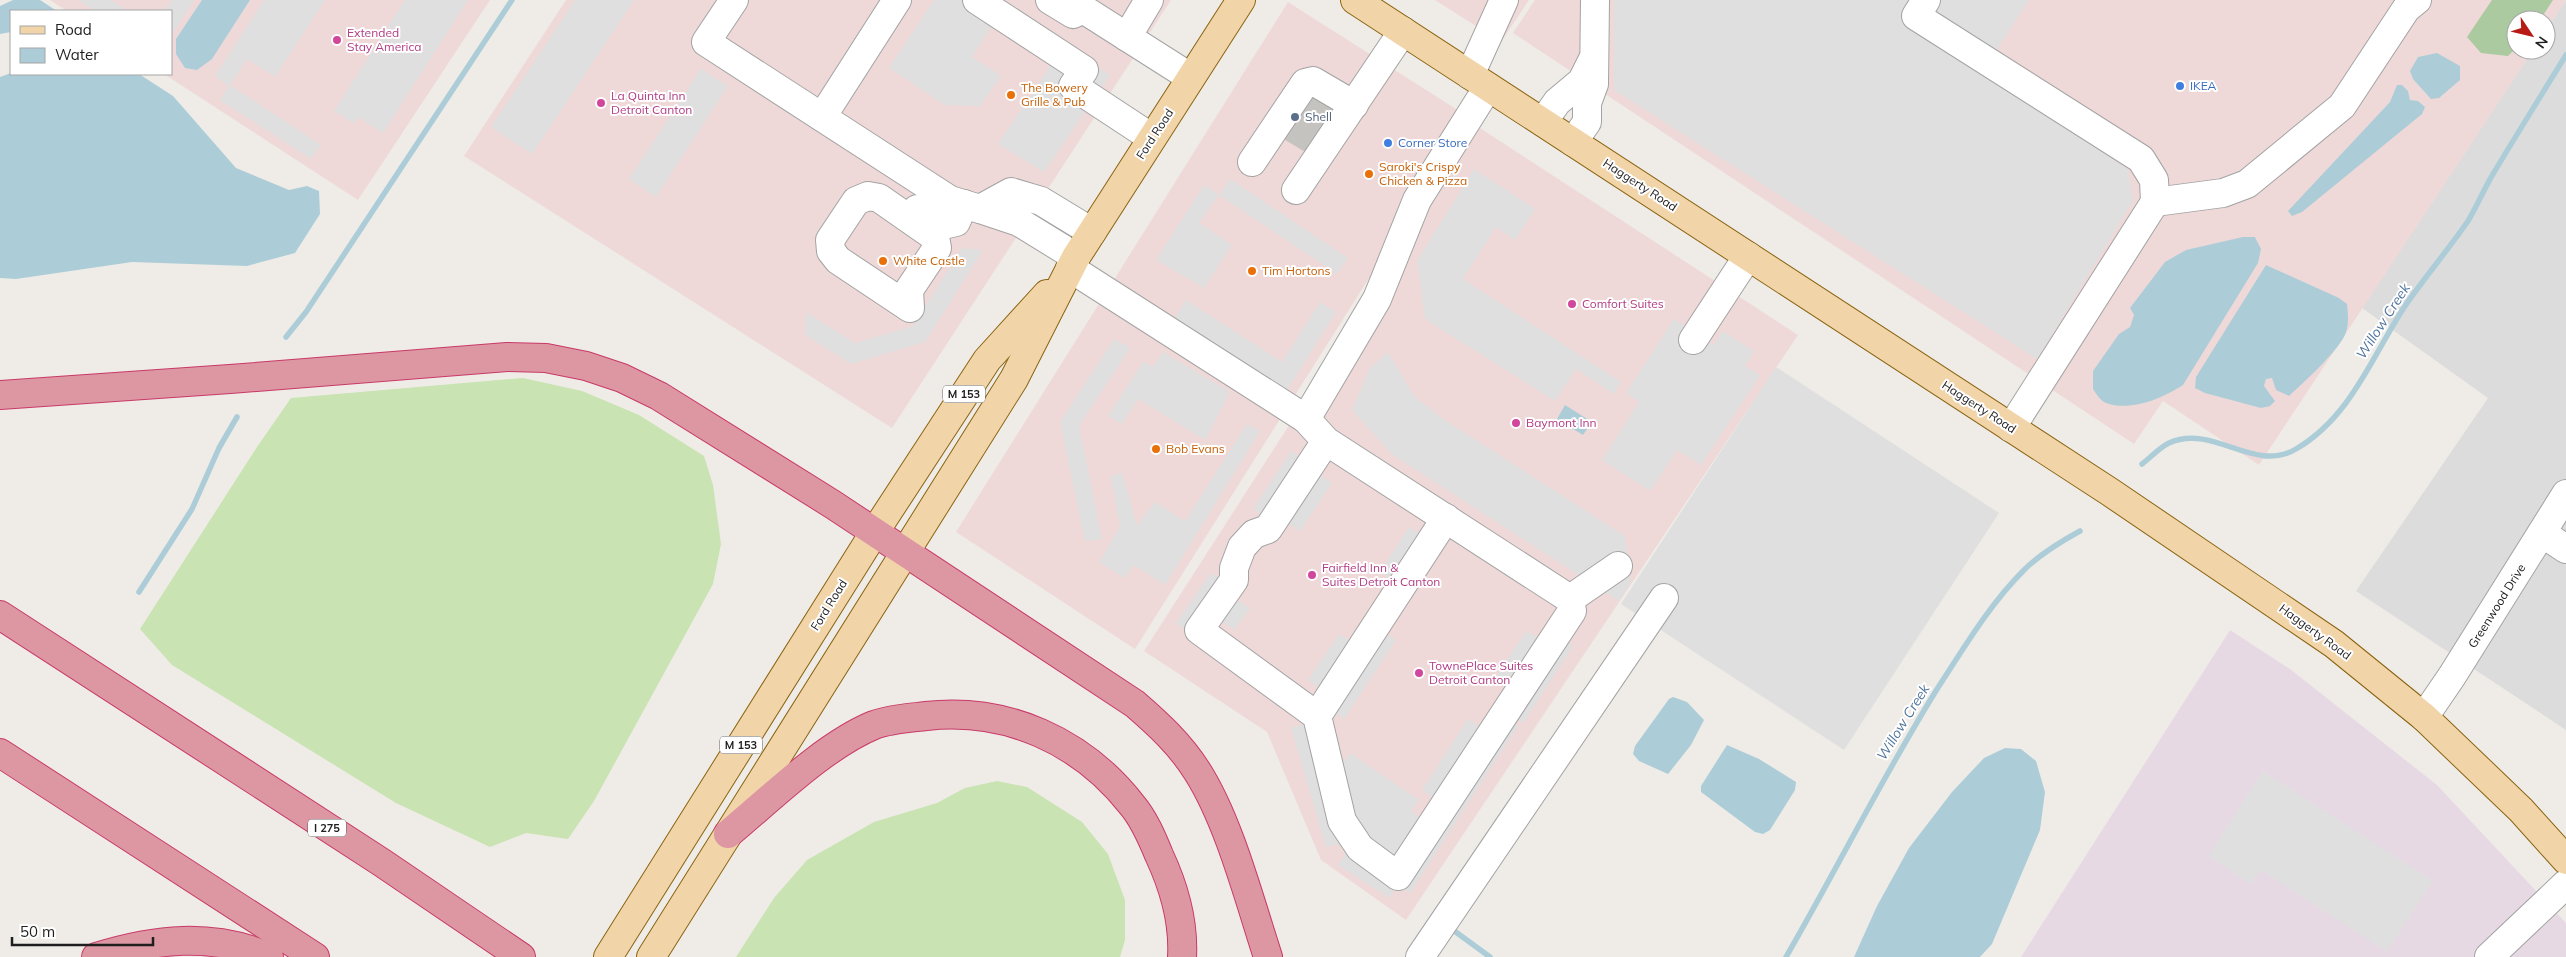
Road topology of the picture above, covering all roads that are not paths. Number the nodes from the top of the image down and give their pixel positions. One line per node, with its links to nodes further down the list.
1 (734, 0): 18 (street)
2 (897, 0): 18 (street)
3 (977, 0): 20 (street)
4 (1050, 0): 13 (street)
5 (1149, 0): 13 (street)
6 (1241, 0): 15 (main road, Ford Road / M 153)
7 (1356, 0): 12 (main road, Haggerty Road)
8 (1504, 0): 16 (street)
9 (1594, 0): 14 (street)
10 (1926, 0): 24 (street)
11 (2417, 0): 24 (street)
12 (1403, 31): 16 (main road, Haggerty Road); 17 (street)
13 (1127, 37): 15 (street)
14 (1594, 57): 19 (street); 21 (street)
15 (1190, 77): 20 (main road, Ford Road / M 153)
16 (1479, 81): 19 (main road, Haggerty Road); 32 (street)
17 (1354, 105): 22 (street); 23 (street)
18 (822, 117): 25 (street)
19 (1544, 122): 21 (main road, Haggerty Road)
20 (1152, 138): 26 (main road, Ford Road / M 153)
21 (1573, 142): 27 (main road, Haggerty Road)
22 (1252, 162)
23 (1296, 190)
24 (2155, 202): 33 (street)
25 (972, 207): 26 (street); 28 (street); 29 (street)
26 (1092, 232): 28 (main road, Ford Road / M 153)
27 (1748, 256): 30 (street); 33 (main road, Haggerty Road)
28 (1073, 263): 32 (street); 37 (main road, Ford Road / M 153); 40 (main road, Ford Road / M 153)
29 (904, 311)
30 (1692, 340)
31 (0, 395): 37 (highway)
32 (1306, 419): 34 (street)
33 (2011, 428): 46 (main road, Haggerty Road)
34 (1326, 441): 36 (street); 45 (street)
35 (2566, 494): 38 (street, Greenwood Drive)
36 (1446, 518): 43 (street); 45 (street)
37 (874, 533): 40 (highway); 55 (main road, Ford Road / M 153)
38 (2542, 533): 39 (street); 46 (street, Greenwood Drive)
39 (2566, 549)
40 (906, 554): 48 (main road, Ford Road / M 153); 58 (highway)
41 (1618, 566): 43 (street)
42 (1664, 598): 59 (street)
43 (1570, 599): 45 (street)
44 (0, 615): 54 (highway, I 275)
45 (1317, 716)
46 (2424, 717): 49 (main road, Haggerty Road)
47 (0, 753): 53 (highway)
48 (728, 834): 56 (main road, Ford Road / M 153); 57 (highway)
49 (2566, 860)
50 (2566, 884): 60 (street)
51 (96, 957): 52 (highway)
52 (269, 957)
53 (315, 957)
54 (521, 957)
55 (608, 957)
56 (652, 957)
57 (1182, 957)
58 (1268, 957)
59 (1420, 957)
60 (2489, 957)

